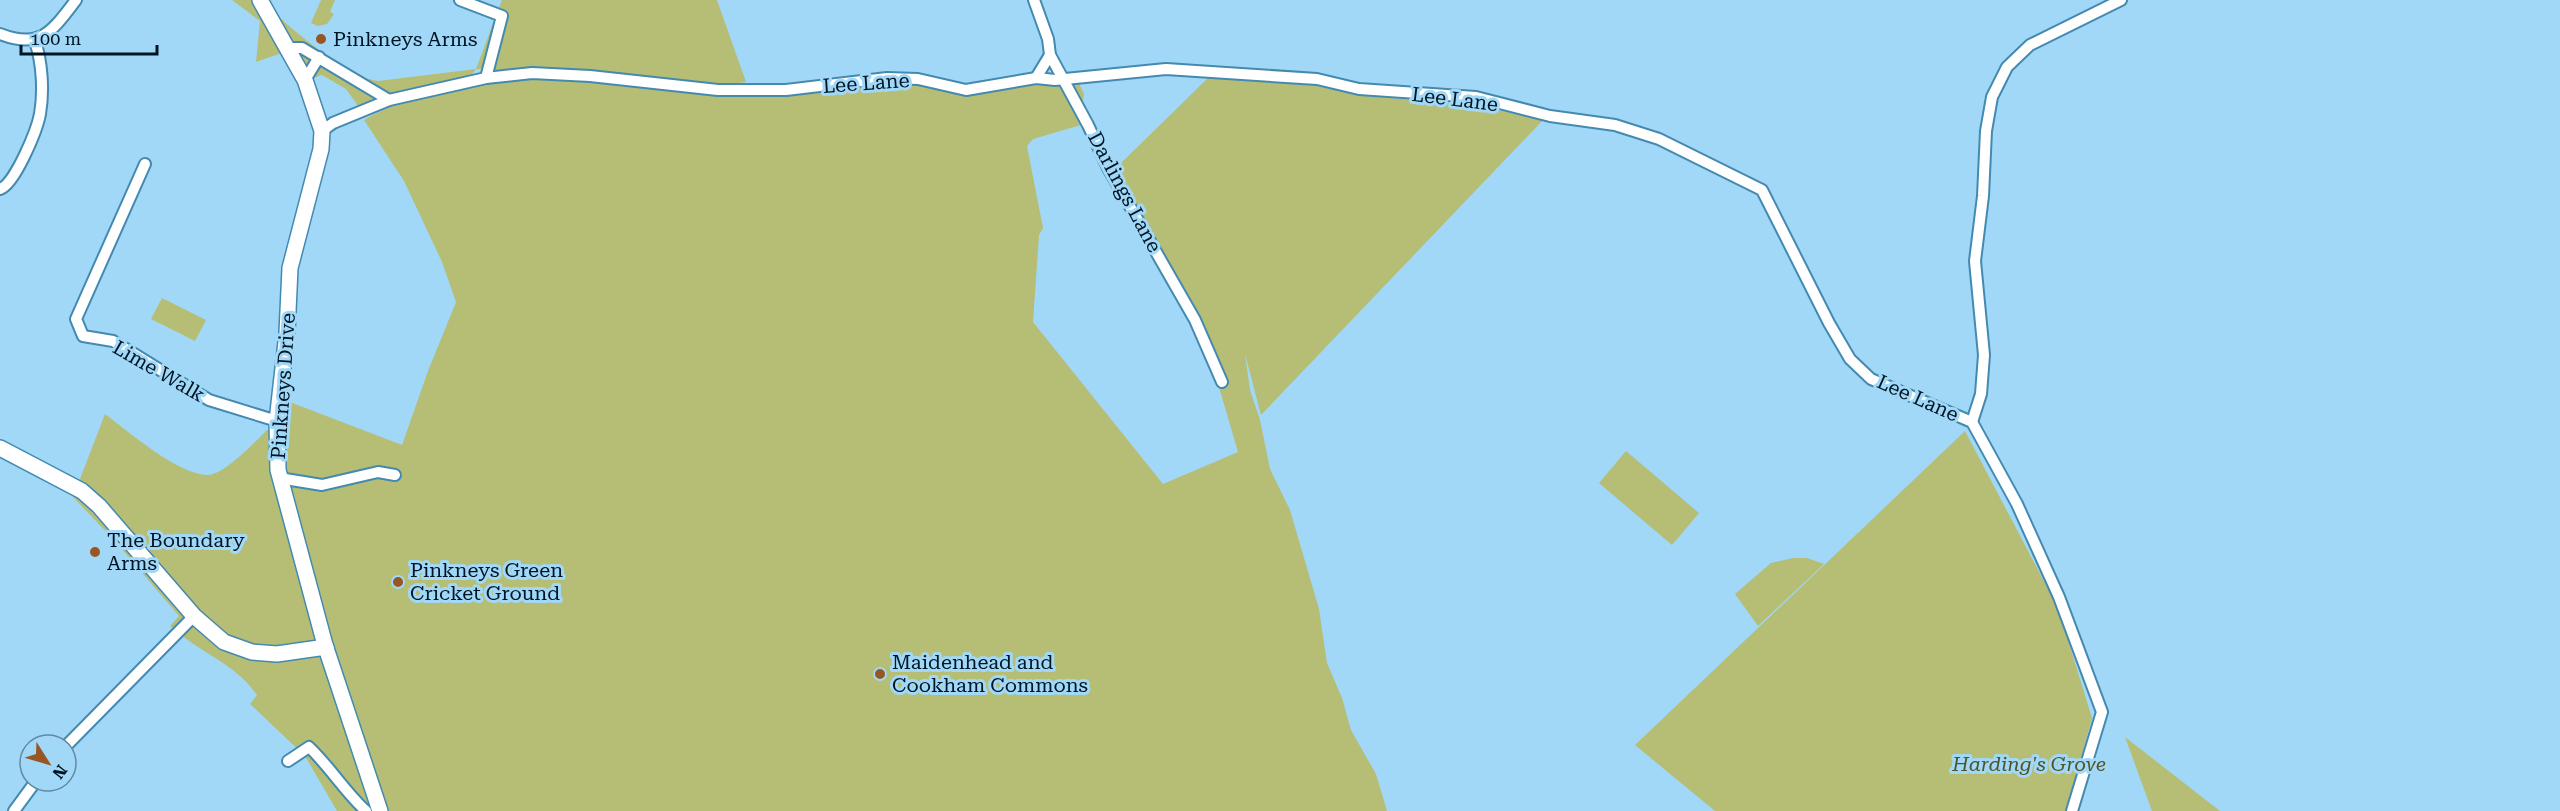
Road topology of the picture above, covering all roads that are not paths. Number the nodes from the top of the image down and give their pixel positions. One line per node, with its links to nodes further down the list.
1 (76, 0): 7 (street)
2 (260, 0): 8 (street, Pinkneys Drive)
3 (460, 0): 11 (street)
4 (1034, 0): 9 (street, Darlings Lane)
5 (2121, 0): 21 (street)
6 (0, 34): 7 (street)
7 (35, 41): 18 (street)
8 (289, 48): 10 (street); 14 (street, Pinkneys Drive)
9 (1050, 55): 12 (street); 13 (street, Darlings Lane)
10 (319, 57): 14 (street); 15 (street)
11 (486, 78): 12 (street, Lee Lane); 15 (street, Lee Lane)
12 (1036, 78): 13 (street, Lee Lane)
13 (1063, 78): 19 (street, Darlings Lane); 21 (street, Lee Lane)
14 (305, 80): 16 (street, Pinkneys Drive)
15 (389, 100): 16 (street, Lee Lane)
16 (322, 131): 20 (street, Pinkneys Drive)
17 (145, 164): 20 (street, Lime Walk)
18 (0, 189)
19 (1222, 382)
20 (277, 421): 24 (street, Pinkneys Drive)
21 (1972, 422): 33 (street, Lee Lane)
22 (0, 448): 25 (street)
23 (395, 475): 24 (street)
24 (279, 478): 26 (street, Pinkneys Drive)
25 (194, 616): 26 (street); 27 (street)
26 (326, 647): 32 (street, Pinkneys Drive)
27 (78, 734)
28 (288, 761): 31 (street)
29 (27, 793): 30 (street)
30 (14, 811)
31 (366, 811)
32 (380, 811)
33 (2072, 811)

